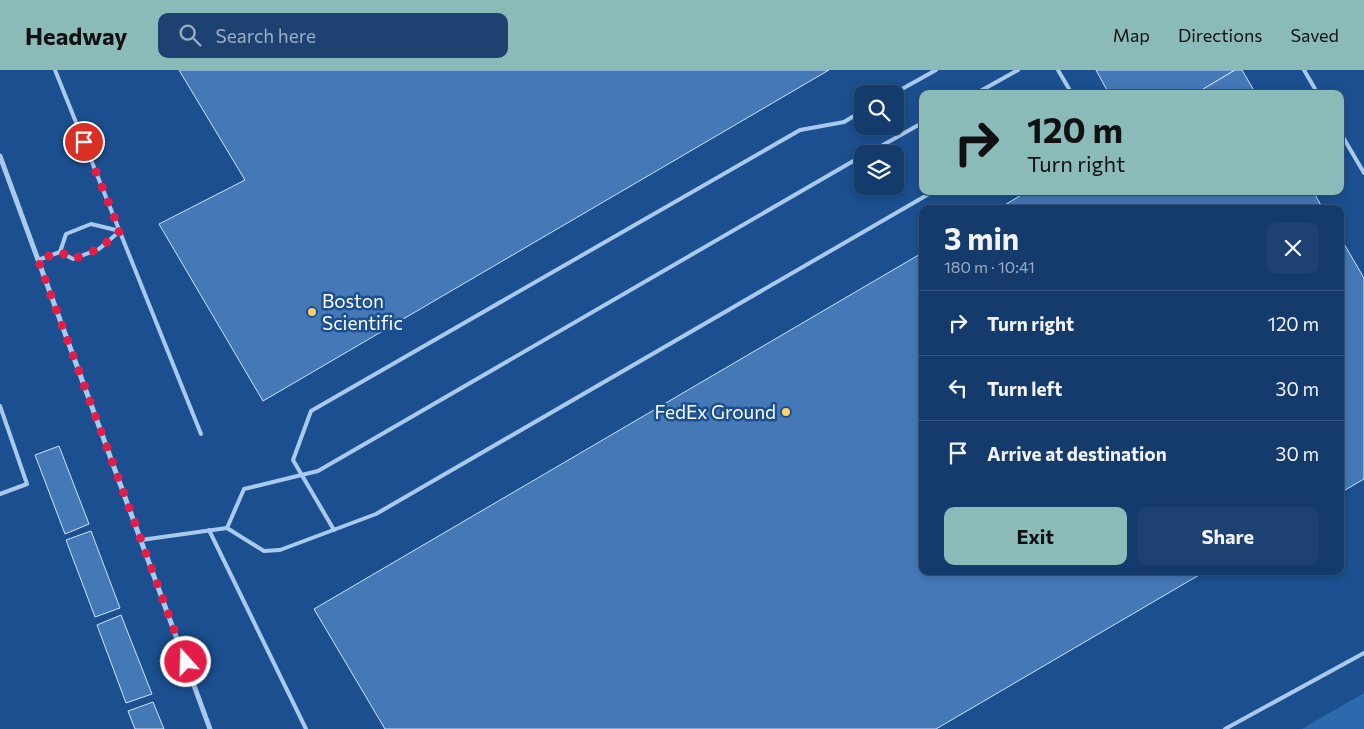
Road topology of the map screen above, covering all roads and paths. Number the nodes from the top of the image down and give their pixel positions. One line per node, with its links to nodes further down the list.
1 (55, 70): 18 (lane)
2 (936, 70): 6 (lane)
3 (1018, 70): 7 (lane)
4 (1058, 70): 8 (lane)
5 (1304, 70): 9 (lane)
6 (904, 88)
7 (982, 90)
8 (1070, 90)
9 (1316, 90)
10 (854, 116): 23 (lane)
11 (919, 125): 13 (lane)
12 (1344, 139): 16 (lane)
13 (882, 145)
14 (0, 156): 20 (street)
15 (854, 161): 23 (lane)
16 (1364, 173)
17 (927, 195): 27 (lane)
18 (120, 231): 19 (lane); 19 (lane); 22 (lane)
19 (60, 252): 20 (lane)
20 (38, 260): 28 (street)
21 (0, 406): 24 (lane)
22 (201, 434)
23 (301, 475): 25 (lane); 27 (lane)
24 (0, 494)
25 (227, 528): 26 (lane); 27 (lane)
26 (208, 530): 28 (lane); 31 (lane)
27 (334, 530)
28 (141, 540): 30 (street)
29 (1364, 653): 32 (lane)
30 (210, 729)
31 (306, 729)
32 (1225, 729)

